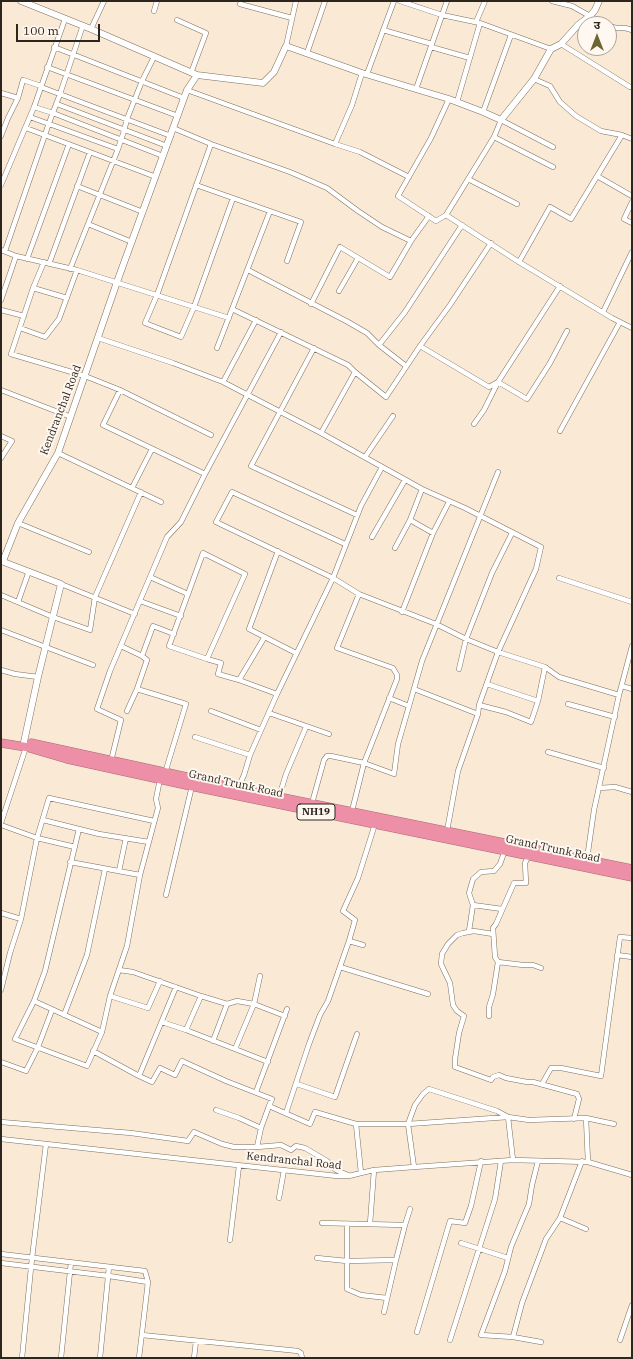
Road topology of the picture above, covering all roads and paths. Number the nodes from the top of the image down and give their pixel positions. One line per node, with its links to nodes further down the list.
1 (21, 1): 17 (street)
2 (104, 1): 23 (street)
3 (157, 1): 13 (street)
4 (296, 1): 16 (street)
5 (325, 1): 32 (street)
6 (394, 1): 24 (street)
7 (400, 1): 14 (street)
8 (447, 1): 14 (street)
9 (485, 1): 19 (street)
10 (553, 1): 15 (street)
11 (599, 1): 15 (street)
12 (240, 4): 16 (street)
13 (154, 11)
14 (442, 15): 19 (street); 28 (street)
15 (590, 16)
16 (292, 18): 29 (street)
17 (65, 19): 20 (street); 30 (street)
18 (177, 20): 39 (street)
19 (478, 22): 26 (street); 35 (street)
20 (83, 25): 23 (street); 33 (street)
21 (577, 26): 27 (street)
22 (617, 28): 25 (street)
23 (91, 29): 34 (street)
24 (383, 30): 28 (street); 38 (street)
25 (632, 30)
26 (511, 35): 31 (street); 55 (street)
27 (561, 44): 31 (street); 43 (street)
28 (432, 45): 35 (street); 44 (street)
29 (286, 46): 32 (street); 39 (street)
30 (54, 47): 33 (street); 36 (street)
31 (551, 49): 40 (street)
32 (307, 53): 38 (street)
33 (73, 54): 37 (street); 41 (street)
34 (154, 57): 39 (street); 41 (street)
35 (470, 58): 52 (street)
36 (47, 67): 37 (street); 42 (street)
37 (66, 73): 47 (street); 50 (street)
38 (365, 73): 44 (street); 74 (street)
39 (194, 74): 45 (street, Kendranchal Road)
40 (534, 79): 60 (street); 66 (street)
41 (142, 81): 49 (street); 50 (street)
42 (41, 86): 47 (street); 48 (street); 54 (street)
43 (630, 87)
44 (416, 89): 51 (street)
45 (188, 90): 49 (street, Kendranchal Road); 74 (street)
46 (1, 93): 48 (street)
47 (60, 94): 53 (street); 59 (street)
48 (18, 98): 67 (street)
49 (184, 98): 57 (street, Kendranchal Road)
50 (134, 99): 57 (street); 59 (street)
51 (449, 99): 52 (street); 84 (street)
52 (457, 102): 55 (street)
53 (56, 104): 56 (street); 64 (street)
54 (34, 107): 56 (street); 58 (street)
55 (483, 112): 60 (street)
56 (53, 113): 61 (street); 70 (street)
57 (178, 116): 63 (street, Kendranchal Road)
58 (30, 117): 61 (street); 62 (street)
59 (127, 119): 64 (street); 68 (street)
60 (501, 120): 69 (street); 76 (street)
61 (49, 123): 65 (street); 77 (street)
62 (26, 128): 65 (street); 86 (street)
63 (173, 128): 68 (street, Kendranchal Road); 73 (street)
64 (124, 131): 70 (street); 75 (street)
65 (46, 134): 72 (street); 104 (street)
66 (622, 135): 71 (street); 82 (street)
67 (1, 136)
68 (171, 136): 75 (street, Kendranchal Road)
69 (494, 137): 81 (street); 85 (street)
70 (121, 139): 77 (street); 79 (street)
71 (632, 139)
72 (69, 144): 78 (street); 108 (street)
73 (211, 144): 87 (street); 101 (street)
74 (335, 144): 84 (street)
75 (167, 146): 79 (street, Kendranchal Road)
76 (553, 147)
77 (118, 149): 80 (street)
78 (90, 152): 80 (street); 88 (street)
79 (163, 156): 83 (street, Kendranchal Road)
80 (113, 161): 83 (street); 89 (street)
81 (553, 167)
82 (597, 176): 90 (street); 110 (street)
83 (156, 177): 95 (street, Kendranchal Road)
84 (409, 177): 97 (street)
85 (468, 179): 93 (street); 96 (street)
86 (1, 185)
87 (196, 185): 91 (street); 119 (street)
88 (77, 186): 89 (street); 111 (street)
89 (99, 195): 95 (street); 99 (street)
90 (632, 196)
91 (233, 198): 94 (street); 123 (street)
92 (632, 202): 98 (street)
93 (517, 204)
94 (270, 211): 109 (street); 114 (street)
95 (143, 212): 102 (street, Kendranchal Road)
96 (446, 215): 97 (street); 100 (street)
97 (429, 216): 101 (street)
98 (632, 223)
99 (88, 224): 102 (street); 112 (street)
100 (462, 225): 103 (street); 136 (street)
101 (411, 241): 107 (street)
102 (132, 242): 115 (street, Kendranchal Road)
103 (491, 243): 110 (street); 137 (street)
104 (3, 250): 106 (street)
105 (632, 252): 126 (street)
106 (16, 256): 108 (street); 121 (street)
107 (358, 258): 118 (street); 122 (street)
108 (27, 259): 111 (street)
109 (287, 261)
110 (519, 262): 116 (street)
111 (46, 263): 112 (street); 117 (street)
112 (70, 269): 113 (street)
113 (77, 270): 115 (street); 120 (street)
114 (248, 270): 122 (street); 124 (street)
115 (117, 282): 119 (street); 135 (street, Kendranchal Road)
116 (560, 286): 126 (street); 144 (street)
117 (34, 288): 120 (street); 127 (street)
118 (339, 291)
119 (157, 295): 123 (street); 123 (street)
120 (67, 298): 131 (street)
121 (1, 300)
122 (311, 304): 136 (street)
123 (194, 307): 128 (street)
124 (232, 309): 128 (street); 129 (street)
125 (1, 310): 127 (street)
126 (603, 312): 130 (street)
127 (24, 316): 131 (street)
128 (229, 318): 138 (street)
129 (256, 320): 134 (street); 143 (street)
130 (620, 322): 132 (street); 152 (street)
131 (20, 328): 142 (street)
132 (632, 328)
133 (567, 331): 144 (street)
134 (281, 332): 139 (street); 147 (street)
135 (98, 338): 142 (street, Kendranchal Road); 143 (street)
136 (379, 345): 140 (street)
137 (420, 346): 140 (street); 144 (street)
138 (216, 348)
139 (314, 348): 141 (street); 148 (street)
140 (406, 366): 141 (street)
141 (355, 372): 153 (street)
142 (85, 376): 146 (street); 150 (street, Kendranchal Road)
143 (223, 382): 147 (street)
144 (498, 382): 151 (street)
145 (1, 390): 150 (street)
146 (120, 390): 154 (street); 156 (street)
147 (248, 396): 148 (street); 162 (street)
148 (280, 412): 153 (street); 169 (street)
149 (393, 416): 158 (street)
150 (71, 417): 157 (street, Kendranchal Road)
151 (474, 424)
152 (560, 431)
153 (321, 432): 158 (street)
154 (211, 435)
155 (1, 436): 159 (street)
156 (152, 449): 162 (street); 164 (street)
157 (58, 453): 164 (street); 172 (street, Kendranchal Road)
158 (365, 457): 160 (street)
159 (1, 458)
160 (382, 467): 163 (street); 169 (street)
161 (498, 472): 170 (street)
162 (205, 474): 182 (street)
163 (405, 480): 165 (street); 175 (street)
164 (132, 488): 166 (street)
165 (422, 489): 168 (street); 171 (street)
166 (141, 492): 167 (street); 189 (street)
167 (160, 502)
168 (449, 502): 170 (street); 173 (street)
169 (356, 515): 176 (street)
170 (480, 517): 174 (street); 197 (street)
171 (410, 520): 173 (street); 177 (street)
172 (18, 523): 179 (street); 180 (street, Kendranchal Road)
173 (433, 533): 193 (street)
174 (512, 533): 201 (street); 205 (street)
175 (372, 537)
176 (345, 544): 178 (street); 183 (street)
177 (395, 548)
178 (278, 551): 183 (street); 200 (street)
179 (89, 552)
180 (2, 561): 181 (street, Kendranchal Road)
181 (29, 571): 185 (street, Kendranchal Road); 191 (street)
182 (150, 577): 186 (street); 190 (street)
183 (333, 578): 187 (street); 206 (street)
184 (559, 578): 192 (street)
185 (61, 584): 189 (street, Kendranchal Road); 196 (street)
186 (188, 594): 195 (street); 208 (street)
187 (359, 594): 193 (street); 222 (street)
188 (1, 595): 191 (street)
189 (95, 597): 194 (street, Kendranchal Road); 196 (street)
190 (140, 601): 194 (street); 195 (street)
191 (18, 602): 196 (street)
192 (632, 602)
193 (402, 612): 197 (street)
194 (135, 614): 202 (street)
195 (180, 616): 199 (street)
196 (53, 617): 203 (street)
197 (436, 624): 201 (street); 218 (street)
198 (1, 630): 203 (street)
199 (174, 634): 207 (street); 208 (street)
200 (264, 638): 206 (street); 214 (street)
201 (466, 639): 205 (street); 211 (street)
202 (121, 646): 207 (street); 241 (street)
203 (47, 647): 209 (street); 213 (street)
204 (632, 649): 216 (street)
205 (498, 652): 210 (street); 215 (street)
206 (296, 653): 220 (street)
207 (142, 656): 217 (street)
208 (207, 659): 214 (street)
209 (93, 665)
210 (546, 667): 221 (street); 223 (street)
211 (459, 669)
212 (1, 670): 213 (street)
213 (38, 678): 238 (street)
214 (239, 680): 220 (street)
215 (486, 684): 223 (street); 225 (street)
216 (622, 686): 219 (street); 221 (street)
217 (137, 689): 227 (street); 244 (street)
218 (414, 689): 226 (street); 230 (street)
219 (632, 689)
220 (277, 694): 229 (street)
221 (619, 695): 231 (street)
222 (389, 698): 226 (street); 242 (street)
223 (538, 701): 225 (street)
224 (568, 704): 231 (street)
225 (480, 705): 230 (street)
226 (409, 706): 242 (street)
227 (127, 711)
228 (211, 711): 233 (street)
229 (268, 712): 232 (street); 233 (street)
230 (478, 714): 257 (street)
231 (615, 718): 243 (street)
232 (306, 726): 234 (street); 249 (street)
233 (261, 730): 240 (street)
234 (329, 734)
235 (195, 736): 240 (street)
236 (1, 737): 238 (highway, Grand Trunk Road / NH19)
237 (1, 743): 238 (highway, Grand Trunk Road / NH19)
238 (25, 744): 241 (highway, Grand Trunk Road / NH19); 244 (highway, Grand Trunk Road / NH19); 254 (street)
239 (548, 752): 243 (street)
240 (250, 755): 246 (street)
241 (111, 761): 244 (highway, Grand Trunk Road / NH19)
242 (364, 763): 250 (street); 251 (street)
243 (604, 768): 247 (street)
244 (163, 776): 245 (highway, Grand Trunk Road / NH19); 246 (highway, Grand Trunk Road / NH19); 253 (street)
245 (192, 786): 255 (highway, Grand Trunk Road / NH19); 271 (street)
246 (238, 788): 249 (highway, Grand Trunk Road / NH19)
247 (599, 788): 248 (street); 264 (street)
248 (632, 792)
249 (279, 797): 250 (highway, Grand Trunk Road / NH19)
250 (312, 803): 251 (highway, Grand Trunk Road / NH19)
251 (352, 811): 257 (highway, Grand Trunk Road / NH19)
252 (43, 820): 253 (street); 256 (street); 258 (street)
253 (154, 821): 260 (street)
254 (1, 824): 258 (street)
255 (375, 824): 262 (highway, Grand Trunk Road / NH19); 279 (street)
256 (79, 829): 259 (street); 261 (street)
257 (447, 830): 262 (highway, Grand Trunk Road / NH19)
258 (37, 838): 261 (street); 275 (street)
259 (126, 838): 260 (street); 268 (street)
260 (149, 842): 269 (street)
261 (75, 847): 265 (street)
262 (506, 847): 263 (highway, Grand Trunk Road / NH19); 264 (highway, Grand Trunk Road / NH19); 272 (street)
263 (533, 856): 270 (highway, Grand Trunk Road / NH19); 273 (street)
264 (586, 859): 266 (highway, Grand Trunk Road / NH19)
265 (70, 862): 267 (street); 294 (street)
266 (632, 868)
267 (105, 869): 268 (street); 299 (street)
268 (120, 872): 269 (street)
269 (140, 875): 286 (street)
270 (632, 877)
271 (166, 895)
272 (473, 905): 273 (street); 276 (street)
273 (502, 909): 277 (street)
274 (1, 913): 275 (street)
275 (21, 919): 290 (street)
276 (470, 931): 277 (street); 314 (street)
277 (493, 934): 283 (street)
278 (632, 938): 281 (street)
279 (349, 941): 280 (street); 284 (street)
280 (363, 945)
281 (617, 955): 282 (street); 314 (street)
282 (632, 957)
283 (498, 962): 285 (street); 301 (street)
284 (340, 967): 291 (street); 313 (street)
285 (541, 968)
286 (119, 970): 288 (street); 292 (street)
287 (260, 976): 296 (street)
288 (160, 981): 289 (street); 292 (street)
289 (176, 987): 293 (street); 302 (street)
290 (1, 990)
291 (428, 994)
292 (110, 996): 304 (street)
293 (201, 996): 295 (street); 303 (street)
294 (34, 1001): 298 (street); 307 (street)
295 (226, 1004): 296 (street); 306 (street)
296 (254, 1004): 300 (street); 308 (street)
297 (287, 1008): 300 (street)
298 (52, 1010): 299 (street); 307 (street)
299 (64, 1015): 304 (street)
300 (285, 1016): 311 (street)
301 (489, 1016)
302 (162, 1022): 303 (street); 312 (street)
303 (186, 1030): 306 (street)
304 (102, 1032): 309 (street)
305 (357, 1034): 313 (street)
306 (213, 1041): 308 (street)
307 (38, 1047): 309 (street); 310 (street)
308 (235, 1049): 311 (street)
309 (94, 1051): 312 (street)
310 (1, 1062)
311 (268, 1062): 315 (street)
312 (139, 1076): 315 (street)
313 (297, 1084): 318 (street)
314 (542, 1084): 321 (street)
315 (256, 1092): 316 (street)
316 (269, 1106): 318 (street); 326 (street)
317 (216, 1110): 326 (street)
318 (286, 1113): 323 (street)
319 (508, 1117): 321 (street); 324 (street); 324 (street); 330 (street)
320 (586, 1118): 321 (street); 325 (street); 334 (street)
321 (574, 1119)
322 (1, 1122): 329 (street)
323 (356, 1124): 324 (street); 339 (street)
324 (408, 1124): 336 (street)
325 (614, 1124)
326 (261, 1128): 329 (street)
327 (1, 1139): 328 (street, Kendranchal Road)
328 (46, 1144): 335 (street, Kendranchal Road); 354 (street)
329 (257, 1147): 341 (street)
330 (513, 1160): 332 (street, Kendranchal Road); 333 (street, Kendranchal Road)
331 (481, 1161): 332 (street, Kendranchal Road); 336 (street, Kendranchal Road); 369 (street)
332 (501, 1161): 352 (street)
333 (538, 1161): 334 (street, Kendranchal Road); 356 (street)
334 (585, 1161): 340 (street, Kendranchal Road); 344 (street)
335 (239, 1166): 337 (street, Kendranchal Road); 350 (street)
336 (414, 1167): 338 (street, Kendranchal Road)
337 (284, 1170): 341 (street, Kendranchal Road); 342 (street)
338 (374, 1170): 339 (street, Kendranchal Road); 347 (street)
339 (361, 1172): 341 (street, Kendranchal Road)
340 (632, 1175)
341 (350, 1176)
342 (279, 1198)
343 (410, 1209): 348 (street)
344 (560, 1218): 349 (street); 371 (street)
345 (322, 1223): 346 (street)
346 (347, 1224): 347 (street); 358 (street)
347 (370, 1224): 348 (street)
348 (405, 1225): 357 (street)
349 (586, 1229)
350 (230, 1240)
351 (461, 1243): 352 (street)
352 (479, 1249): 356 (street); 372 (street)
353 (1, 1254): 354 (street)
354 (32, 1258): 359 (street); 361 (street)
355 (317, 1258): 358 (street)
356 (508, 1258): 371 (street)
357 (396, 1260): 358 (street); 366 (street)
358 (347, 1261): 366 (street)
359 (71, 1262): 362 (street); 363 (street)
360 (1, 1263): 361 (street)
361 (31, 1266): 363 (street); 376 (street)
362 (109, 1267): 364 (street); 365 (street)
363 (70, 1271): 364 (street); 377 (street)
364 (109, 1276): 365 (street); 378 (street)
365 (148, 1282): 370 (street)
366 (387, 1298): 368 (street)
367 (632, 1305): 373 (street)
368 (384, 1312)
369 (417, 1332)
370 (142, 1335): 374 (street); 379 (street)
371 (513, 1337): 375 (street)
372 (450, 1340)
373 (620, 1340)
374 (196, 1341): 380 (street); 381 (street)
375 (542, 1342)
376 (22, 1358)
377 (61, 1358)
378 (100, 1358)
379 (140, 1358)
380 (194, 1358)
381 (302, 1358)

